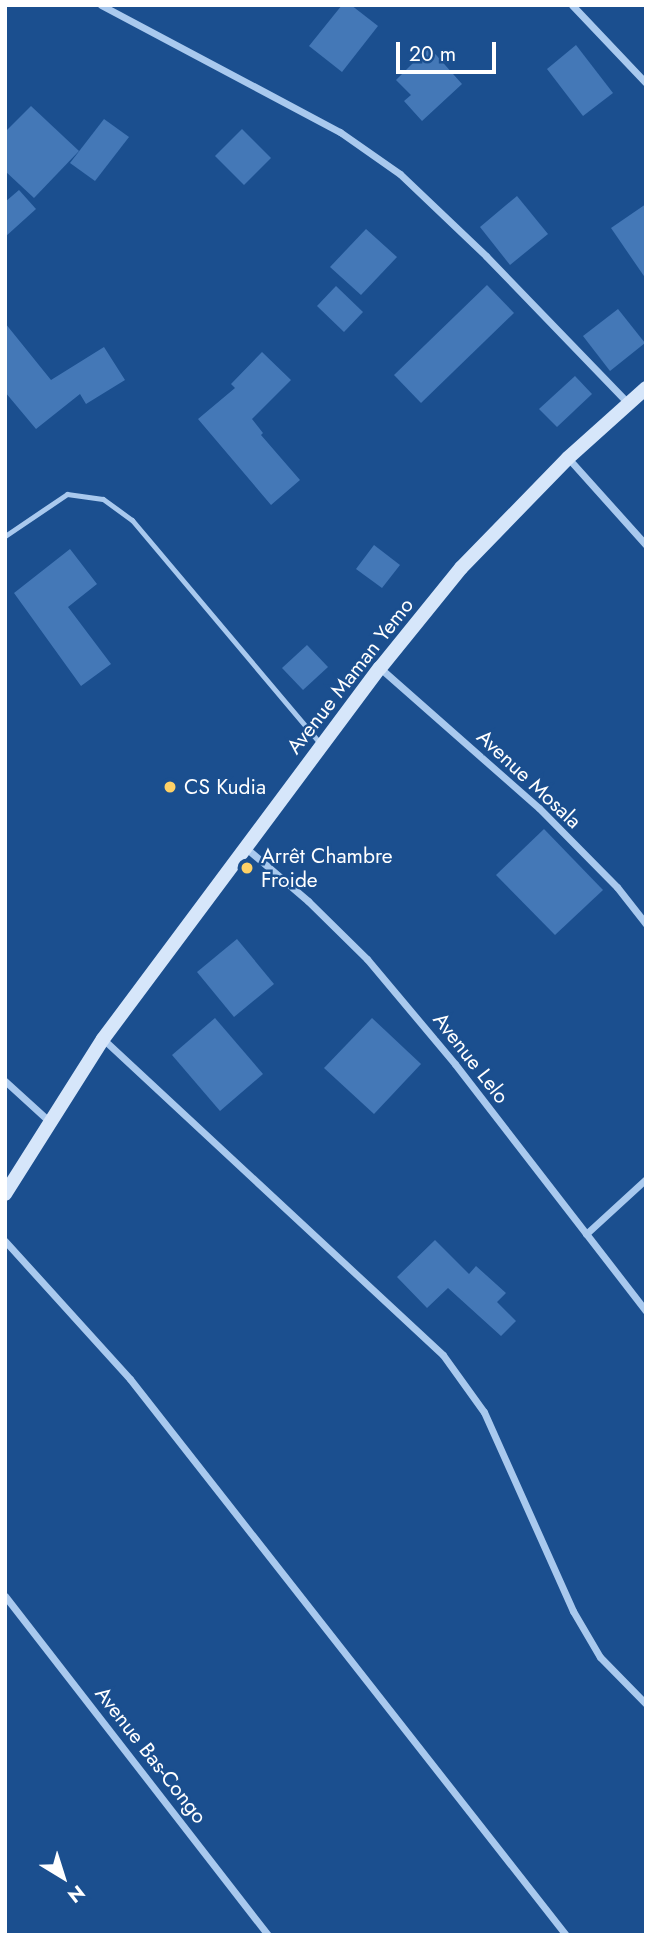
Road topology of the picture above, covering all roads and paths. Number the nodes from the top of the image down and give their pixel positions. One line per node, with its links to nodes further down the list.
1 (101, 5): 5 (street)
2 (572, 5): 3 (street)
3 (646, 83)
4 (646, 388): 5 (street, Avenue Maman Yemo)
5 (628, 402): 6 (street, Avenue Maman Yemo)
6 (568, 458): 8 (street); 9 (street, Avenue Maman Yemo)
7 (5, 536): 10 (lane)
8 (646, 545)
9 (380, 668): 10 (street, Avenue Maman Yemo); 12 (street, Avenue Mosala)
10 (322, 746): 11 (street, Avenue Maman Yemo)
11 (246, 847): 13 (street, Avenue Maman Yemo); 18 (street, Avenue Lelo)
12 (646, 924)
13 (103, 1039): 15 (street, Avenue Maman Yemo); 22 (street)
14 (5, 1081): 15 (street)
15 (50, 1122): 17 (street, Avenue Maman Yemo)
16 (646, 1179): 18 (street)
17 (5, 1194)
18 (586, 1234): 20 (street, Avenue Lelo)
19 (5, 1241): 24 (street)
20 (646, 1311)
21 (5, 1597): 23 (street, Avenue Bas-Congo)
22 (646, 1704)
23 (268, 1935)
24 (566, 1935)

